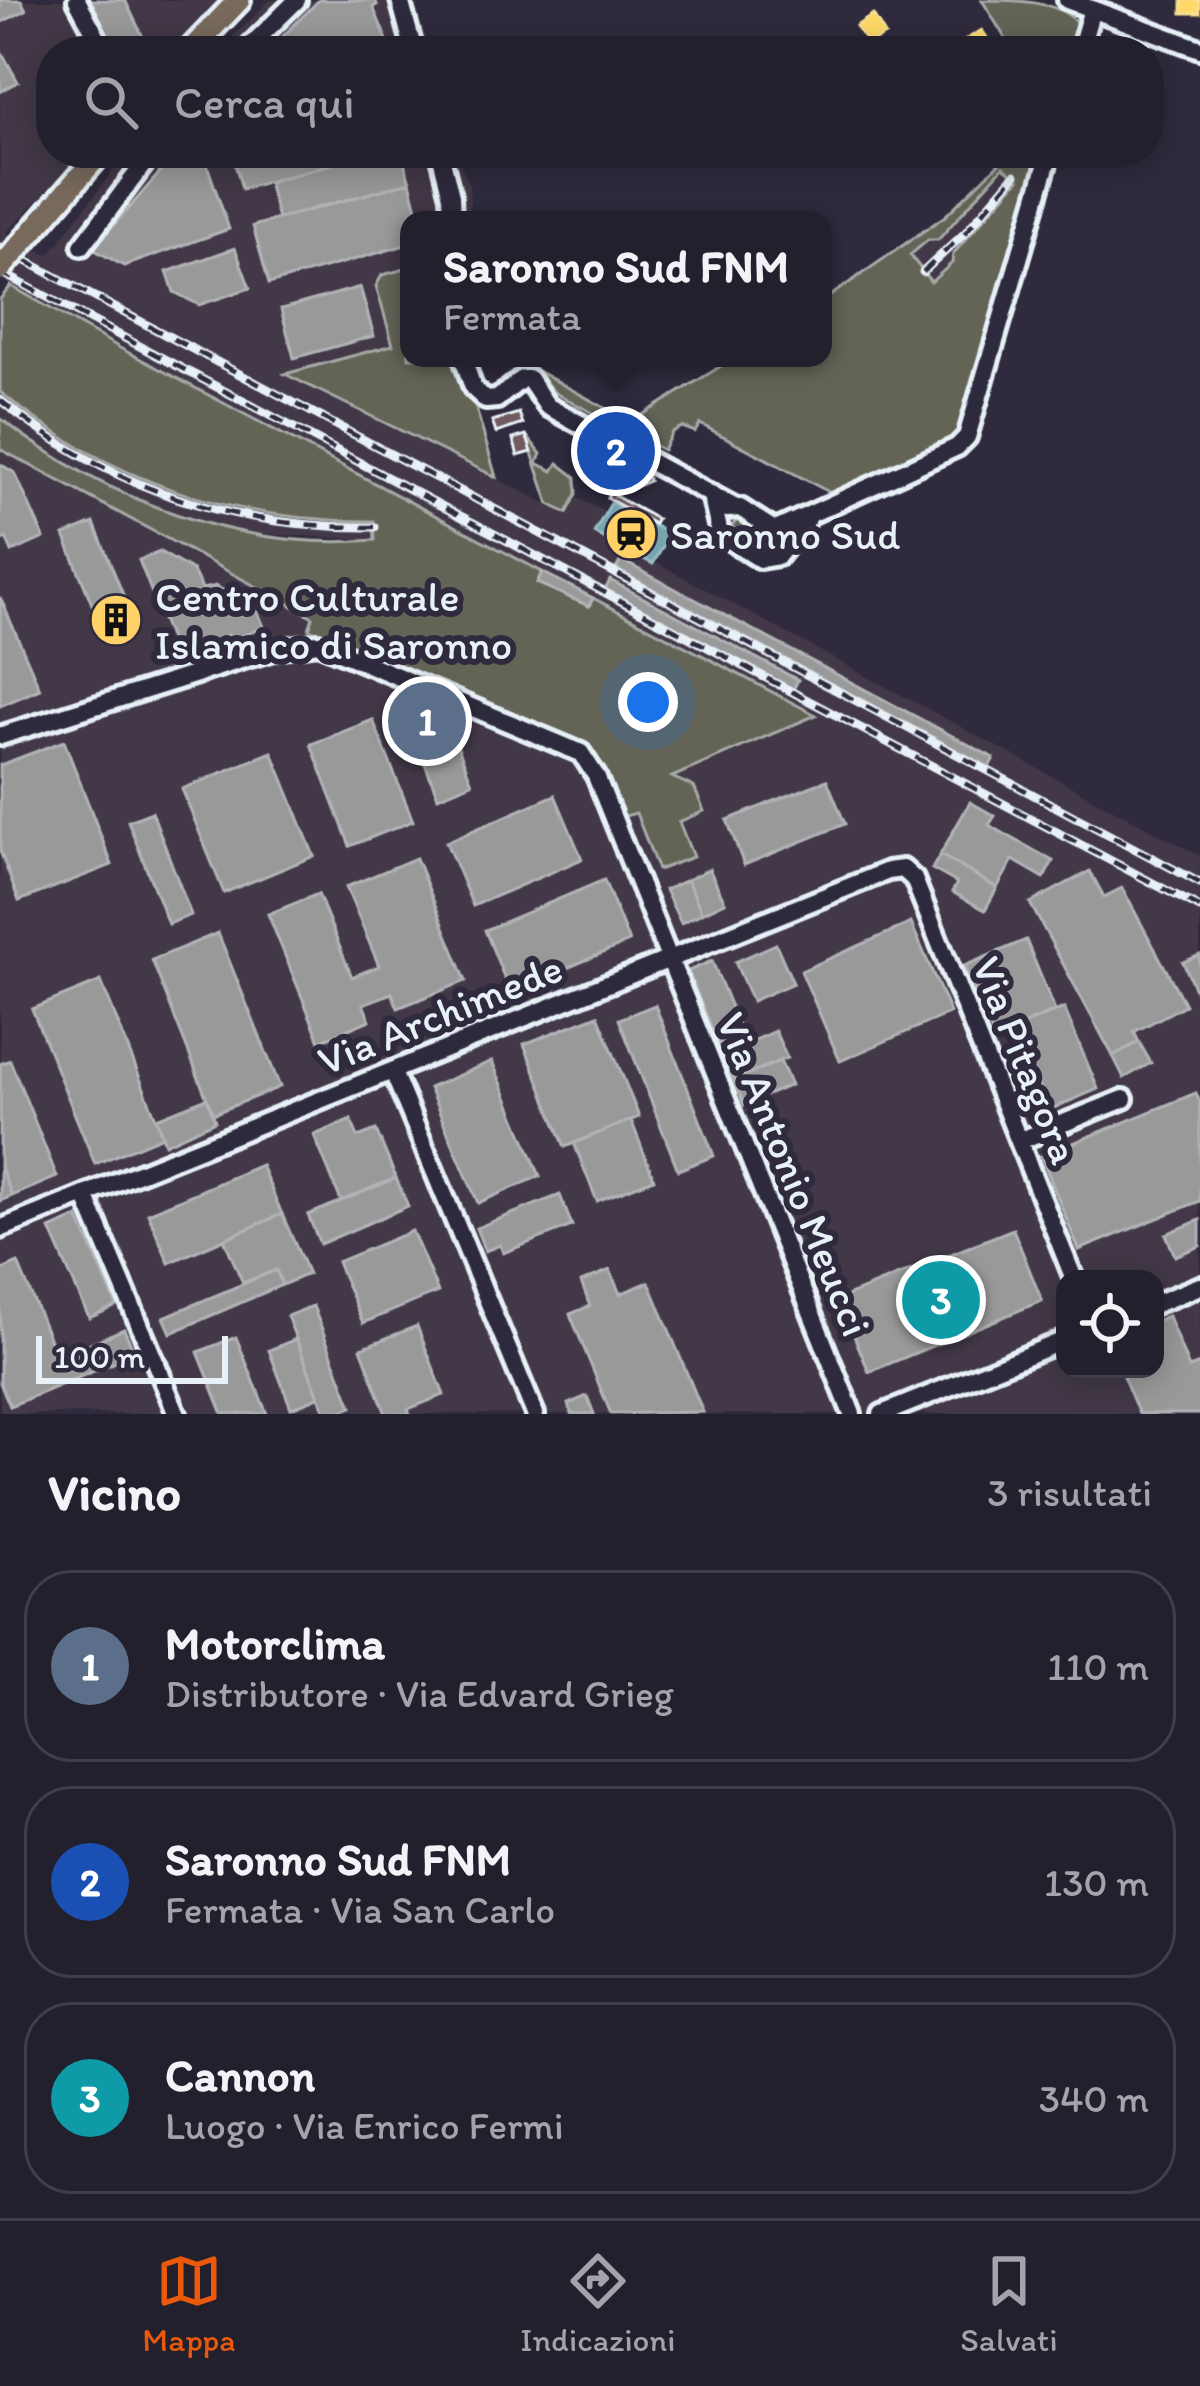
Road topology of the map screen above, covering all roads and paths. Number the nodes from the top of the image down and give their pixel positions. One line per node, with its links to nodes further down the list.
1 (77, 0): 7 (street)
2 (239, 0): 8 (main road)
3 (296, 0): 9 (street)
4 (400, 0): 10 (street)
5 (1067, 0): 6 (street)
6 (1092, 9): 11 (street); 12 (street)
7 (96, 36)
8 (204, 36)
9 (260, 36)
10 (410, 36)
11 (1084, 36)
12 (1199, 48)
13 (87, 168): 19 (main road, bridge)
14 (141, 168): 18 (street)
15 (444, 168): 17 (street)
16 (1046, 168): 23 (street)
17 (452, 211)
18 (82, 246)
19 (0, 269)
20 (466, 367): 21 (street)
21 (712, 494): 22 (street); 24 (street)
22 (734, 507): 24 (street); 25 (street)
23 (809, 517): 25 (street); 26 (street)
24 (719, 519): 26 (street)
25 (778, 530): 26 (street)
26 (784, 551)
27 (0, 736): 29 (street, Via Antonio Meucci)
28 (908, 870): 29 (street, Via Archimede); 32 (street, Via Pitagora)
29 (670, 960): 30 (street, Via Archimede); 41 (street, Via Antonio Meucci)
30 (393, 1072): 33 (street, Via Archimede); 40 (street)
31 (1124, 1100): 32 (street)
32 (1019, 1141): 35 (street, Via Pitagora)
33 (85, 1196): 34 (street, Via Archimede); 39 (street)
34 (0, 1229)
35 (1070, 1270)
36 (1200, 1286): 37 (street)
37 (1164, 1300)
38 (1056, 1344): 42 (street)
39 (177, 1414)
40 (535, 1414)
41 (852, 1414)
42 (882, 1414)

